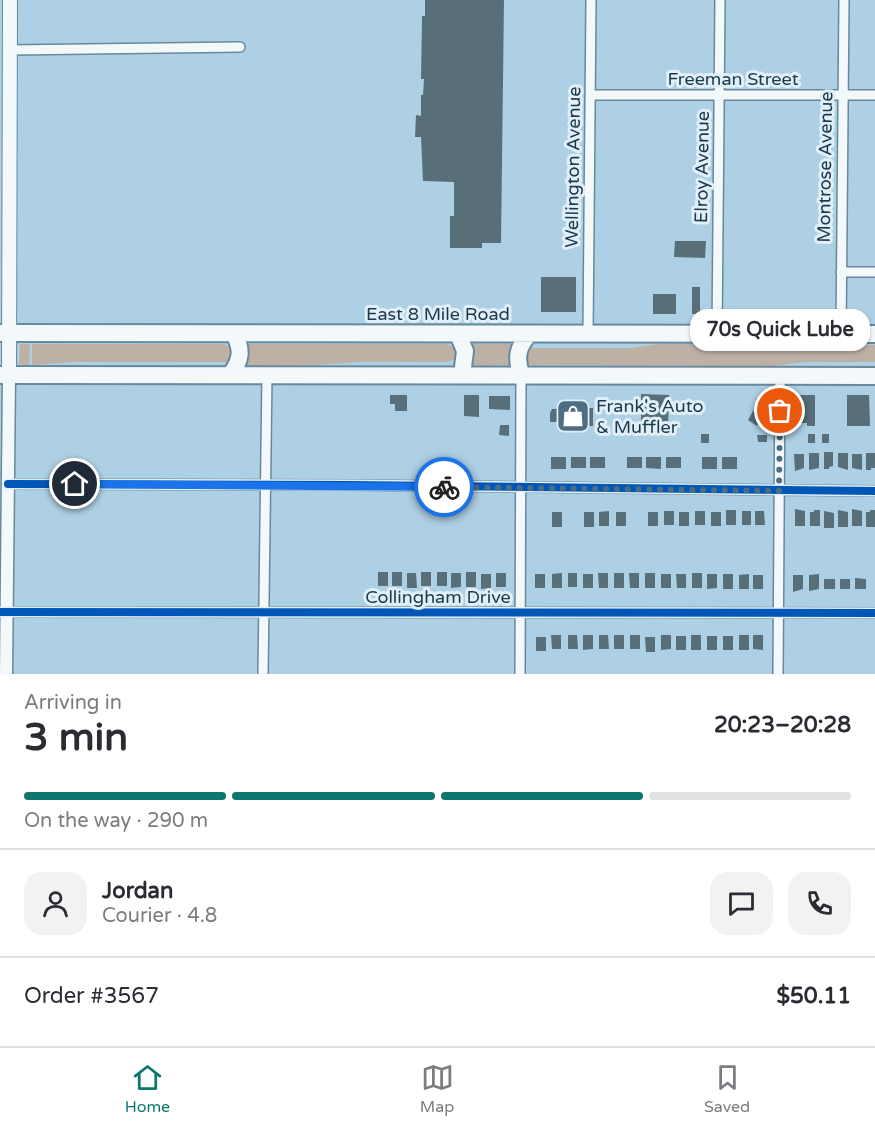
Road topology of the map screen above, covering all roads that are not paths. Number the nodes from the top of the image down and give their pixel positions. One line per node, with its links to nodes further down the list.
1 (591, 0): 7 (street, Wellington Avenue)
2 (720, 0): 8 (street, Elroy Avenue)
3 (844, 0): 9 (street, Montrose Avenue)
4 (6, 7): 6 (main road)
5 (240, 47): 6 (street)
6 (10, 50): 11 (main road)
7 (590, 95): 8 (street, Freeman Street); 19 (street, Wellington Avenue)
8 (719, 95): 9 (street, Freeman Street); 20 (street, Elroy Avenue)
9 (842, 95): 10 (street, Freeman Street); 13 (street, Montrose Avenue)
10 (875, 95)
11 (5, 121): 12 (main road)
12 (4, 229): 15 (main road)
13 (841, 272): 14 (street); 22 (street, Montrose Avenue)
14 (875, 272)
15 (4, 333): 16 (highway, East 8 Mile Road); 23 (main road)
16 (234, 334): 17 (highway, East 8 Mile Road); 24 (highway)
17 (458, 334): 18 (highway, East 8 Mile Road); 26 (highway)
18 (529, 334): 19 (highway, East 8 Mile Road); 27 (highway)
19 (588, 334): 20 (highway, East 8 Mile Road)
20 (717, 334): 22 (highway, East 8 Mile Road)
21 (875, 334): 22 (highway, East 8 Mile Road)
22 (840, 335)
23 (4, 375): 24 (highway); 30 (street)
24 (230, 375): 25 (highway)
25 (267, 375): 26 (highway); 31 (street)
26 (462, 375): 27 (highway)
27 (521, 375): 28 (highway); 32 (street)
28 (780, 375): 29 (highway); 33 (street)
29 (875, 376)
30 (8, 484): 31 (street); 35 (street)
31 (264, 484): 32 (street); 36 (street)
32 (520, 488): 33 (street); 37 (street)
33 (779, 491): 34 (street); 38 (street)
34 (875, 491)
35 (3, 612): 36 (street, Collingham Drive); 40 (street)
36 (264, 612): 37 (street, Collingham Drive); 41 (street)
37 (520, 612): 38 (street, Collingham Drive); 42 (street)
38 (779, 613): 39 (street, Collingham Drive); 43 (street)
39 (875, 613)
40 (6, 674)
41 (263, 674)
42 (520, 674)
43 (778, 674)

